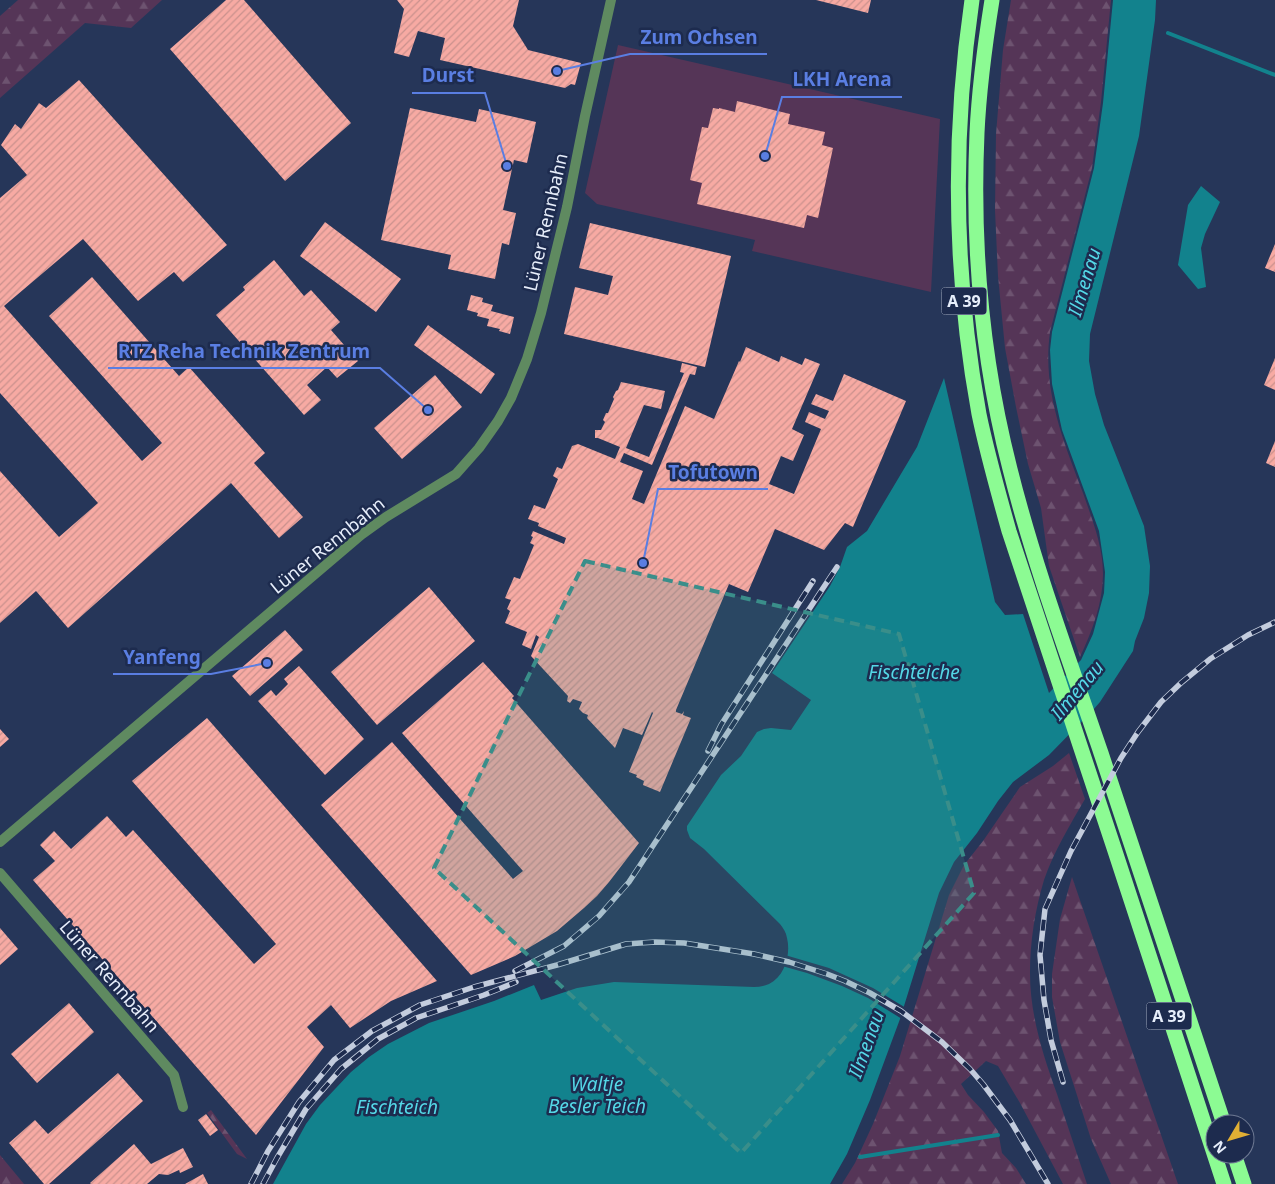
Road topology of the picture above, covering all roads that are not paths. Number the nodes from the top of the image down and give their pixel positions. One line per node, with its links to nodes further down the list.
1 (611, 0): 4 (street, Lüner Rennbahn)
2 (972, 0): 9 (highway, A 39)
3 (992, 0): 7 (highway, A 39)
4 (0, 842)
5 (0, 873): 6 (street, Lüner Rennbahn)
6 (183, 1108)
7 (1221, 1114)
8 (1237, 1164): 10 (highway)
9 (1224, 1184)
10 (1244, 1184)

